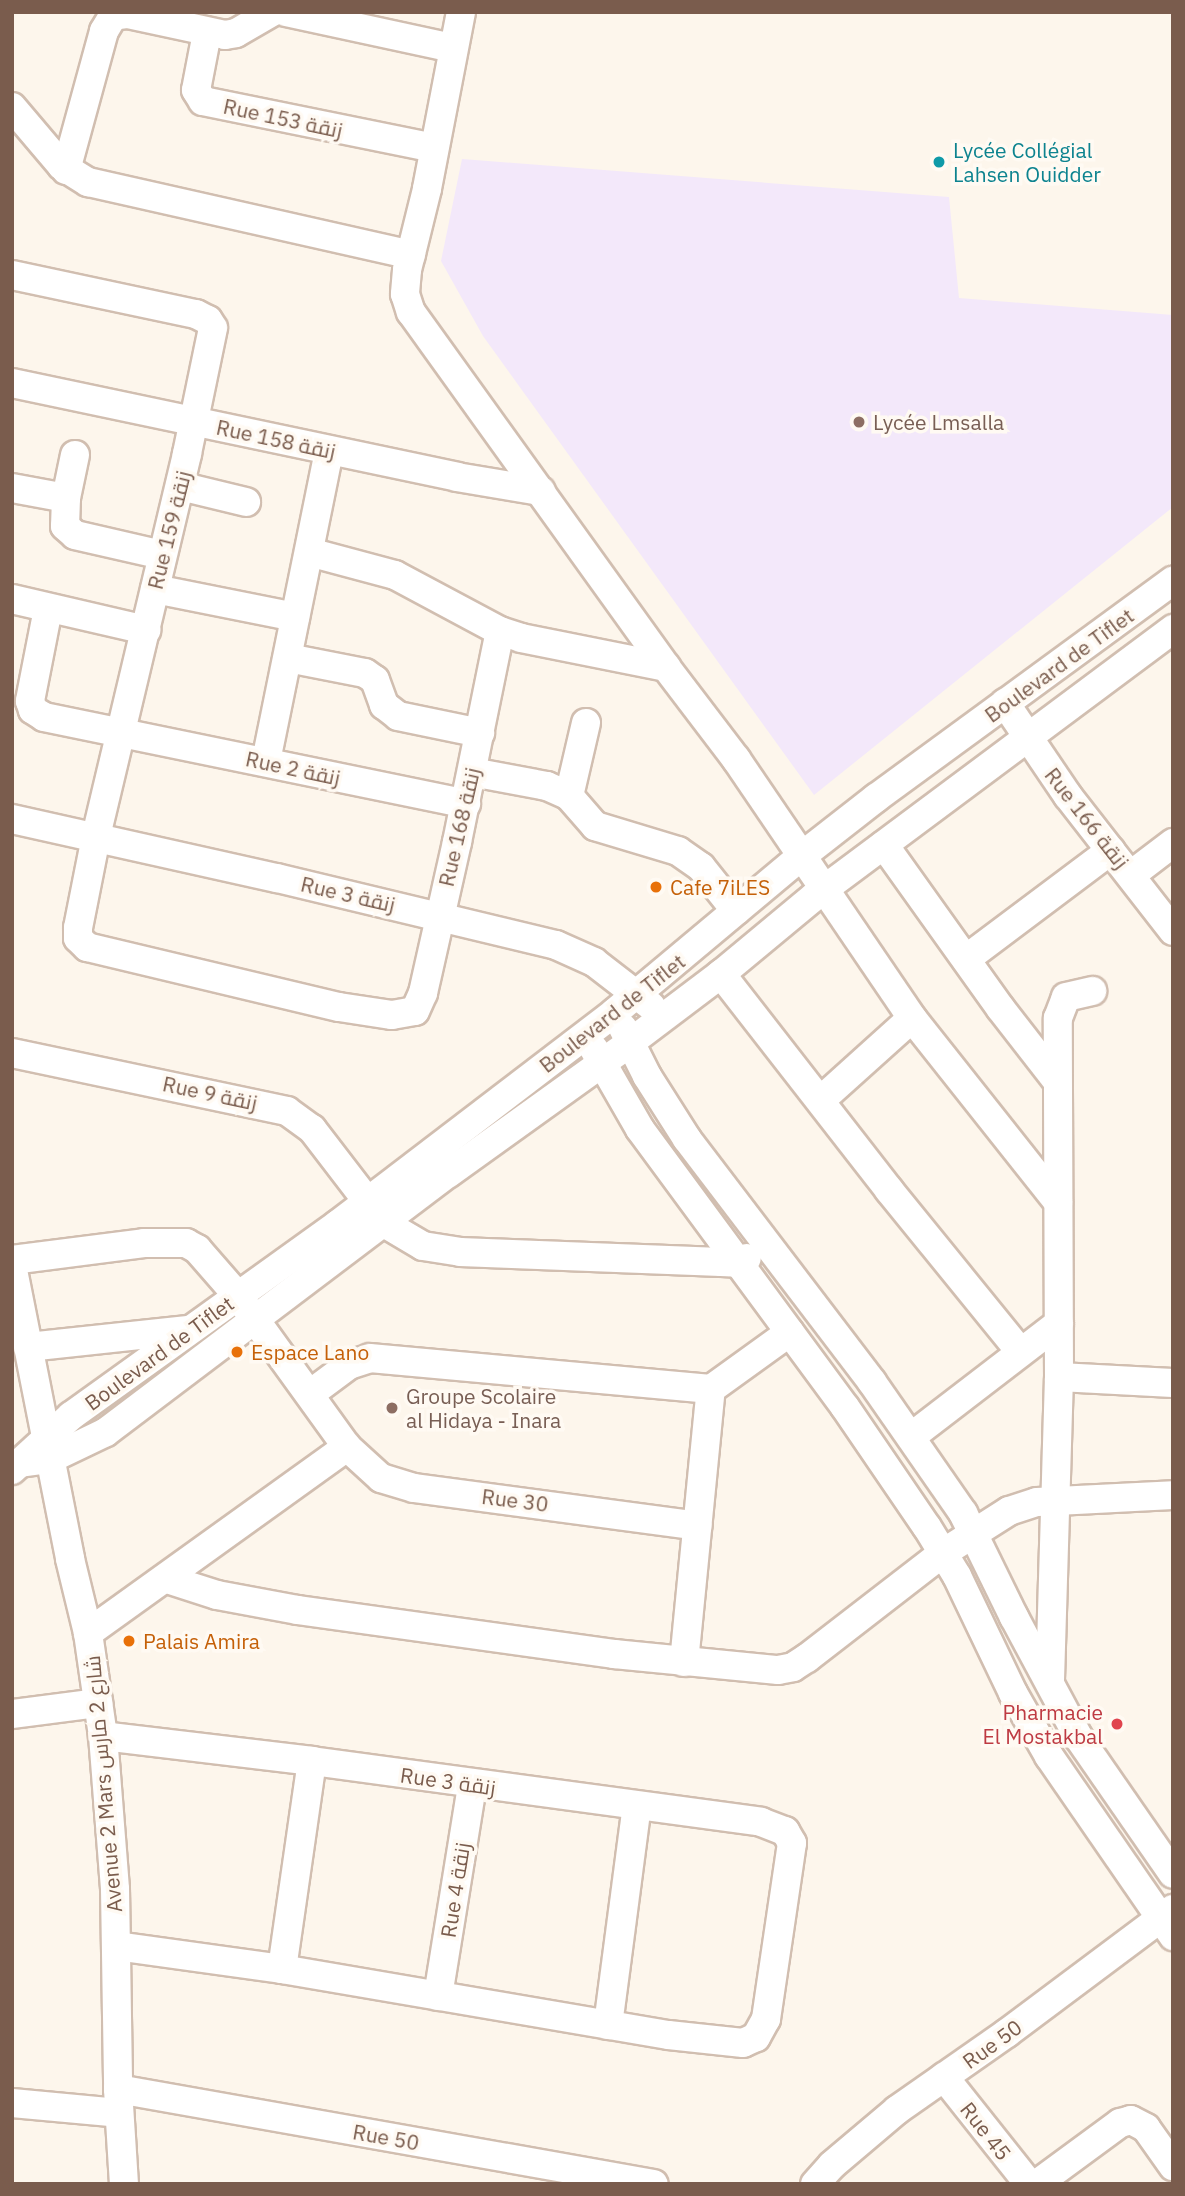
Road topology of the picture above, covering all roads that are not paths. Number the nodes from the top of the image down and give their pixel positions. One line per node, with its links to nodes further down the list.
1 (272, 12): 4 (street)
2 (286, 12): 5 (street)
3 (461, 12): 5 (street)
4 (207, 33): 7 (street, Rue 153 زنقة); 8 (street)
5 (452, 48): 7 (street)
6 (12, 107): 8 (street)
7 (434, 148): 9 (street)
8 (66, 170): 9 (street)
9 (411, 254): 17 (street)
10 (12, 275): 12 (street, Rue 159 زنقة)
11 (12, 383): 12 (street, Rue 158 زنقة)
12 (194, 422): 13 (street, Rue 158 زنقة); 15 (street, Rue 159 زنقة)
13 (329, 450): 17 (street, Rue 158 زنقة); 20 (street)
14 (75, 455): 18 (street)
15 (180, 486): 19 (street); 21 (street, Rue 159 زنقة)
16 (12, 488): 18 (street)
17 (541, 491): 31 (street)
18 (66, 498): 21 (street)
19 (246, 502)
20 (309, 552): 26 (street); 29 (street)
21 (162, 555): 23 (street, Rue 159 زنقة)
22 (1173, 581): 32 (street, Boulevard de Tiflet)
23 (155, 589): 26 (street); 28 (street, Rue 159 زنقة)
24 (12, 600): 25 (street)
25 (48, 609): 28 (street); 34 (street, Rue 2 زنقة)
26 (295, 617): 30 (street)
27 (1173, 629): 36 (street, Boulevard de Tiflet)
28 (146, 630): 34 (street, Rue 159 زنقة)
29 (500, 631): 31 (street); 35 (street, Rue 168 زنقة)
30 (288, 658): 35 (street); 37 (street)
31 (666, 667): 46 (street)
32 (1005, 703): 36 (street, Rue 166 زنقة); 46 (street, Boulevard de Tiflet)
33 (586, 723): 39 (street)
34 (121, 733): 37 (street, Rue 2 زنقة); 42 (street, Rue 159 زنقة)
35 (480, 733): 38 (street, Rue 168 زنقة)
36 (1028, 739): 44 (street, Boulevard de Tiflet); 45 (street, Rue 166 زنقة)
37 (265, 761): 40 (street, Rue 2 زنقة)
38 (472, 772): 39 (street); 40 (street, Rue 168 زنقة)
39 (569, 796): 49 (street)
40 (466, 804): 50 (street, Rue 168 زنقة)
41 (12, 819): 42 (street, Rue 3 زنقة)
42 (96, 837): 50 (street, Rue 3 زنقة); 57 (street, Rue 159 زنقة)
43 (1173, 843): 47 (street)
44 (884, 845): 48 (street, Boulevard de Tiflet); 52 (street)
45 (1111, 850): 47 (street, Rue 166 زنقة); 52 (street)
46 (803, 855): 48 (street); 49 (street, Boulevard de Tiflet)
47 (1131, 875): 51 (street, Rue 166 زنقة)
48 (825, 889): 53 (street, Boulevard de Tiflet); 59 (street)
49 (736, 911): 55 (street, Boulevard de Tiflet)
50 (439, 915): 55 (street, Rue 3 زنقة); 57 (street, Rue 168 زنقة)
51 (1173, 931)
52 (966, 959): 64 (street)
53 (721, 974): 58 (street, Boulevard de Tiflet); 65 (street)
54 (1092, 991): 64 (street)
55 (639, 994): 56 (street, Boulevard de Tiflet); 58 (street, Rue 3 زنقة)
56 (615, 1012): 60 (street, Boulevard de Tiflet); 61 (street)
57 (405, 1015)
58 (663, 1017): 61 (street, Boulevard de Tiflet)
59 (912, 1018): 65 (street); 66 (street)
60 (587, 1034): 63 (street); 67 (street, Boulevard de Tiflet)
61 (631, 1042): 63 (street, Boulevard de Tiflet); 68 (street)
62 (12, 1053): 67 (street, Rue 9 زنقة)
63 (601, 1063): 67 (street, Boulevard de Tiflet); 70 (street)
64 (1057, 1081): 66 (street)
65 (821, 1100): 78 (street)
66 (1058, 1202): 74 (street)
67 (376, 1212): 70 (street, Rue 9 زنقة); 72 (street, Boulevard de Tiflet); 73 (street, Boulevard de Tiflet)
68 (770, 1246): 70 (street); 83 (street)
69 (12, 1260): 72 (street, Rue 30)
70 (738, 1263): 76 (street)
71 (12, 1265): 77 (street, Avenue 2 Mars شارع 2 مارس)
72 (238, 1296): 73 (street, Rue 30); 75 (street, Boulevard de Tiflet)
73 (256, 1319): 82 (street, Rue 30); 85 (street, Boulevard de Tiflet)
74 (1059, 1324): 78 (street); 79 (street)
75 (191, 1330): 77 (street); 85 (street, Boulevard de Tiflet)
76 (790, 1332): 81 (street); 91 (street)
77 (28, 1347): 85 (street, Avenue 2 Mars شارع 2 مارس)
78 (1019, 1350): 83 (street)
79 (1059, 1377): 80 (street); 88 (street)
80 (1173, 1383)
81 (711, 1390): 82 (street); 89 (street)
82 (310, 1394): 84 (street, Rue 30)
83 (912, 1436): 90 (street)
84 (347, 1447): 89 (street, Rue 30); 92 (street)
85 (48, 1448): 86 (street); 93 (street, Avenue 2 Mars شارع 2 مارس)
86 (16, 1466)
87 (1173, 1494): 88 (street)
88 (1056, 1500): 90 (street); 95 (street)
89 (696, 1526): 94 (street)
90 (974, 1532): 91 (street); 95 (street)
91 (943, 1553): 94 (street); 103 (street)
92 (167, 1579): 93 (street); 94 (street)
93 (88, 1633): 96 (street, Avenue 2 Mars شارع 2 مارس)
94 (684, 1662)
95 (1050, 1683): 102 (street)
96 (99, 1703): 97 (street); 98 (street, Avenue 2 Mars شارع 2 مارس)
97 (12, 1714)
98 (103, 1736): 99 (street, Rue 3 زنقة); 104 (street, Avenue 2 Mars شارع 2 مارس)
99 (312, 1761): 100 (street, Rue 3 زنقة); 105 (street)
100 (472, 1785): 101 (street, Rue 3 زنقة); 106 (street, Rue 4 زنقة)
101 (637, 1806): 107 (street); 107 (street, Rue 3 زنقة)
102 (1173, 1874)
103 (1168, 1921): 108 (street, Rue 50)
104 (117, 1946): 105 (street); 109 (street, Avenue 2 Mars شارع 2 مارس)
105 (282, 1969): 106 (street)
106 (438, 1996): 107 (street)
107 (608, 2025)
108 (944, 2077): 112 (street, Rue 50); 115 (street, Rue 45)
109 (118, 2101): 110 (street, Rue 50); 113 (street, Avenue 2 Mars شارع 2 مارس); 114 (street, Rue 50)
110 (12, 2103)
111 (1173, 2166): 116 (street)
112 (831, 2178)
113 (124, 2184)
114 (654, 2184)
115 (1029, 2184)
116 (1037, 2184)

